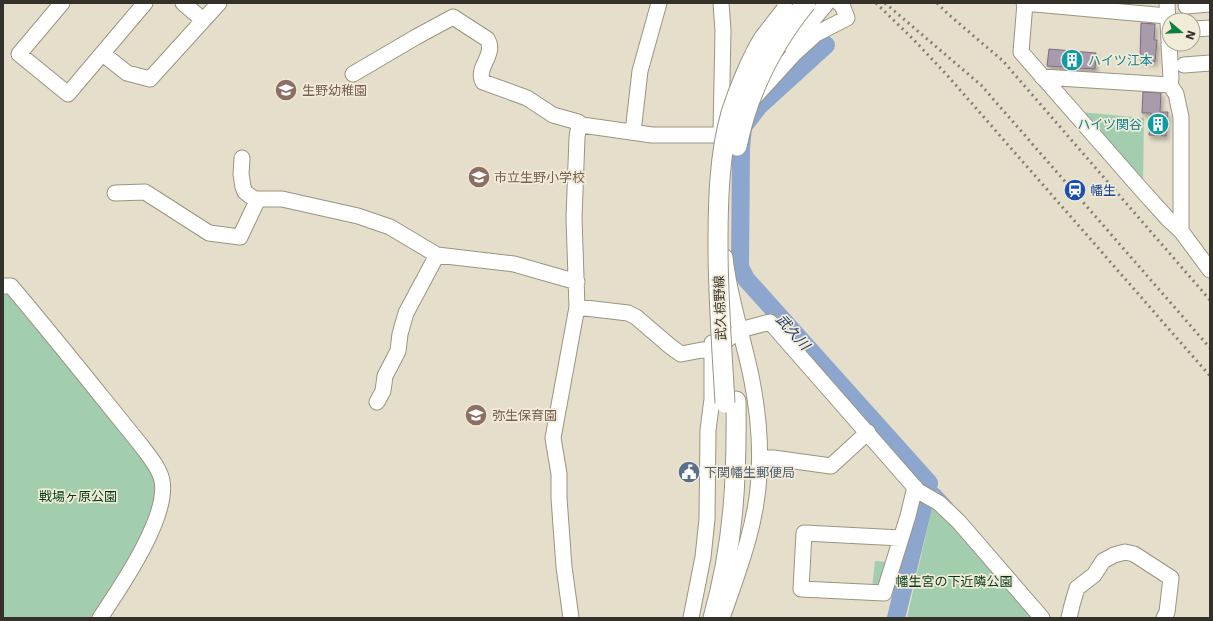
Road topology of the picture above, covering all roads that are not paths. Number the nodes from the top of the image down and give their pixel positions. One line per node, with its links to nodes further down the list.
1 (62, 3): 17 (street)
2 (145, 3): 17 (street)
3 (184, 3): 15 (street)
4 (219, 3): 15 (street)
5 (659, 3): 24 (street)
6 (721, 3): 25 (street)
7 (806, 3): 35 (main road, bridge)
8 (827, 3): 25 (street)
9 (840, 3): 25 (street)
10 (1024, 3): 14 (street); 21 (street)
11 (1210, 4): 13 (street)
12 (784, 6): 35 (main road, 武久椋野線, bridge)
13 (1186, 6)
14 (1167, 9)
15 (203, 20): 17 (street)
16 (1170, 52): 22 (street)
17 (103, 54)
18 (1210, 63): 19 (street)
19 (1184, 65)
20 (354, 74): 23 (street)
21 (1042, 77): 22 (street); 30 (street)
22 (1170, 85): 30 (street)
23 (582, 125): 24 (street); 33 (street)
24 (633, 132): 25 (street)
25 (721, 135): 29 (street)
26 (242, 158): 28 (street)
27 (115, 193): 28 (street)
28 (258, 199): 31 (street)
29 (721, 228): 37 (street); 38 (street)
30 (1181, 231): 32 (street)
31 (437, 255): 33 (street); 39 (street)
32 (1210, 270)
33 (577, 282): 36 (street)
34 (3, 286): 45 (street)
35 (724, 297): 40 (main road, 武久椋野線)
36 (577, 307): 38 (street); 46 (street)
37 (740, 330): 38 (street); 41 (street); 42 (street)
38 (712, 351): 47 (street)
39 (377, 402)
40 (730, 402): 48 (main road, 武久椋野線); 49 (main road, 武久椋野線)
41 (868, 432): 42 (street); 43 (street)
42 (760, 458): 50 (street)
43 (917, 489): 44 (street); 51 (street)
44 (901, 538): 44 (street)
45 (100, 618)
46 (572, 618)
47 (691, 618)
48 (701, 618)
49 (713, 618)
50 (722, 618)
51 (1042, 618)
52 (1069, 618): 53 (street)
53 (1164, 618)

